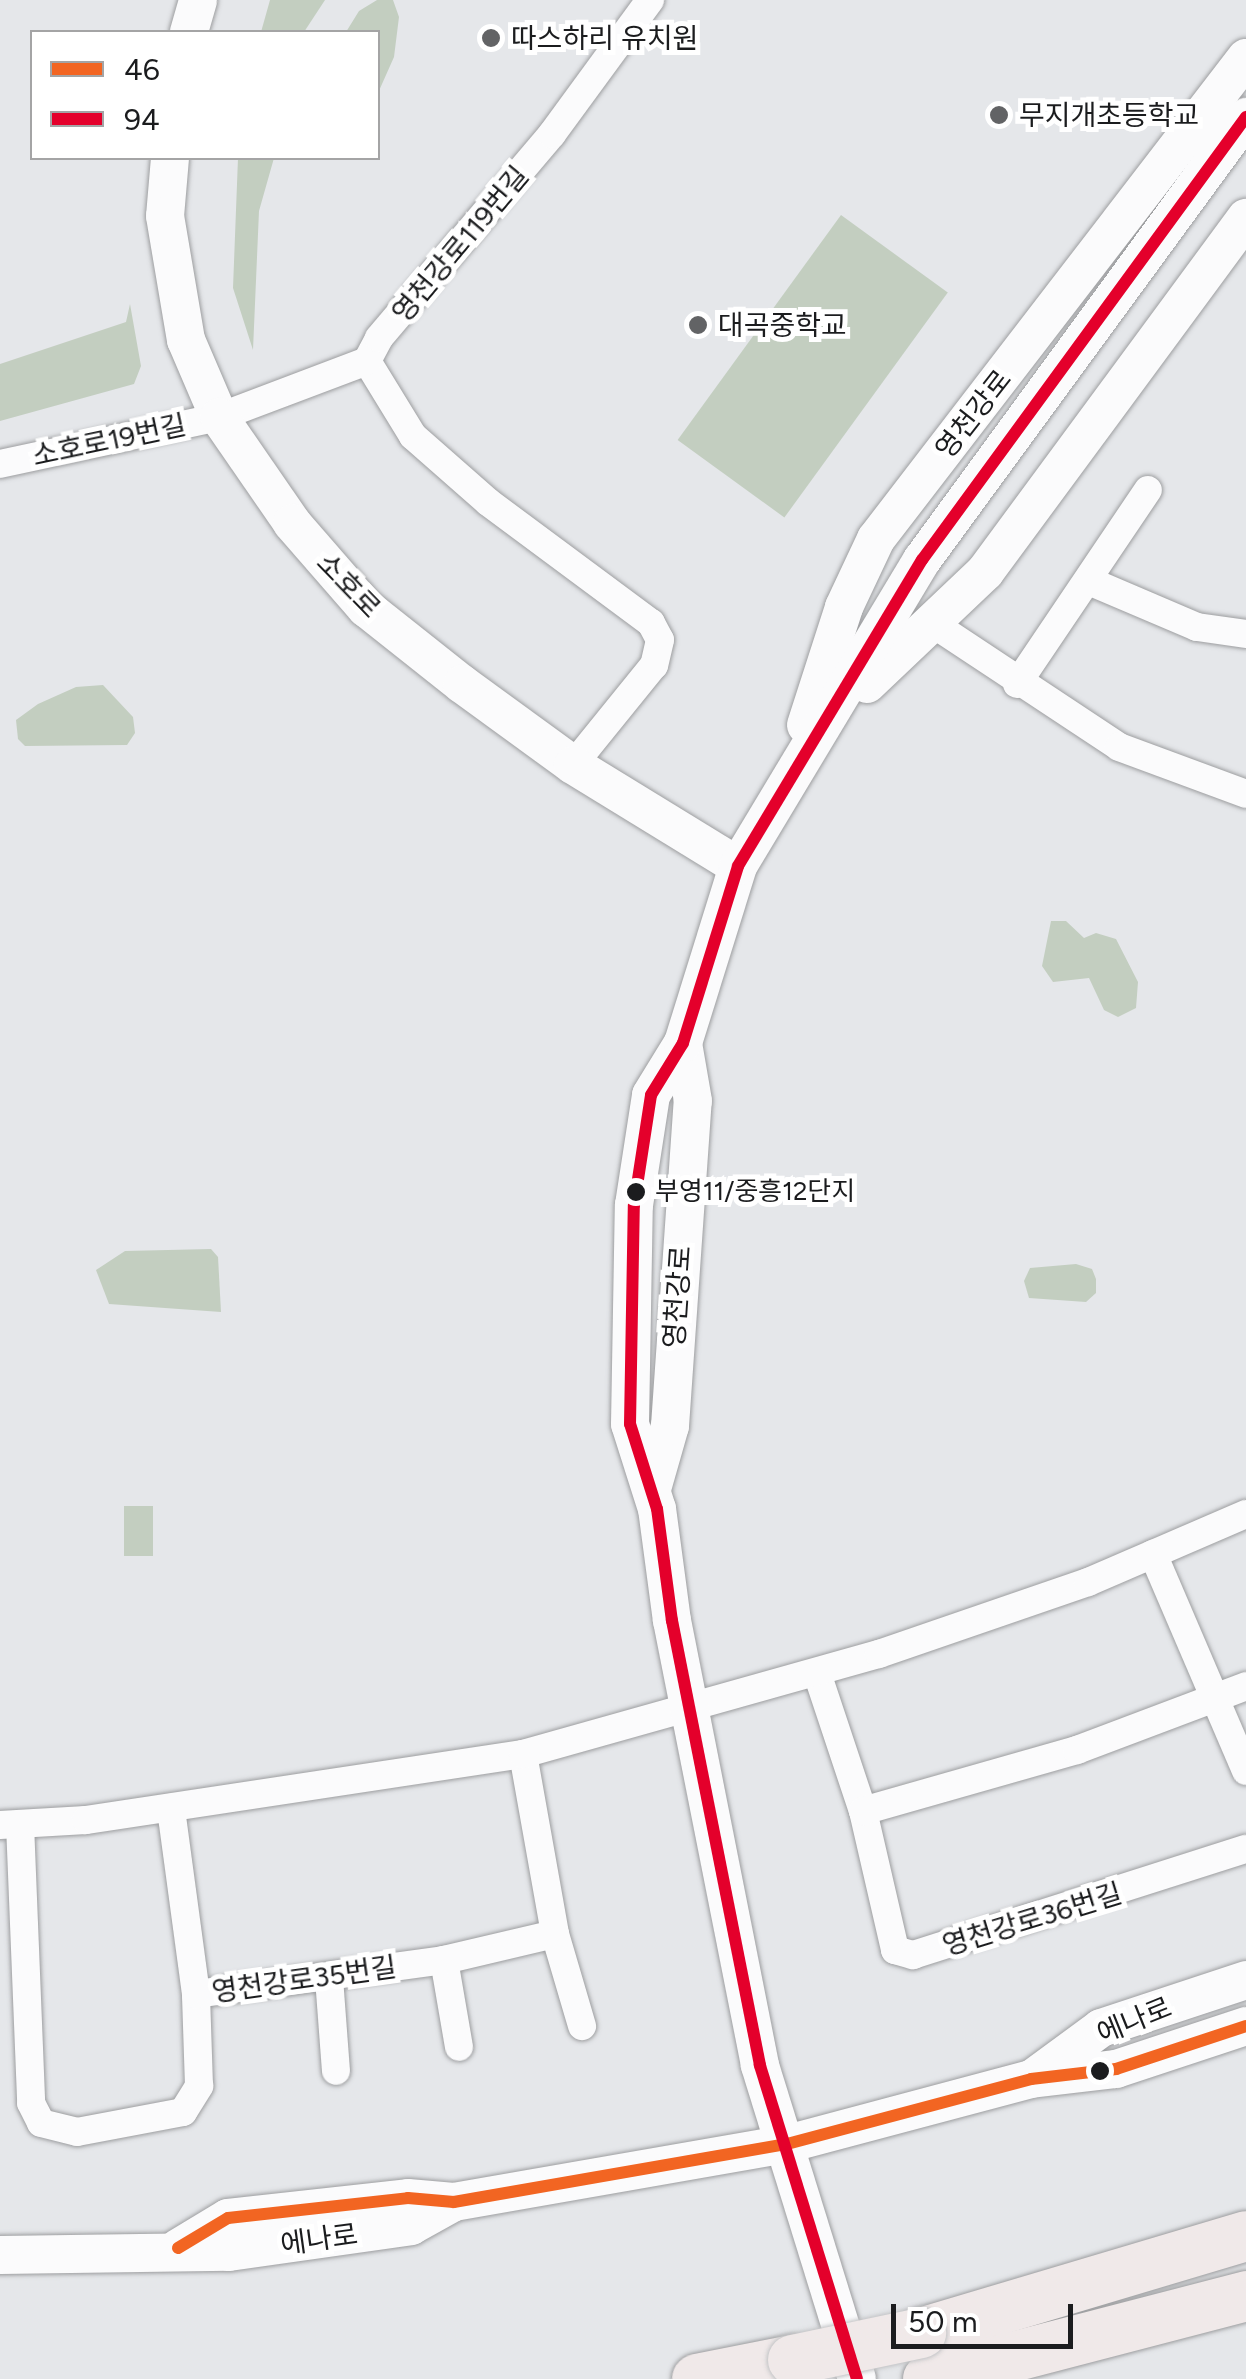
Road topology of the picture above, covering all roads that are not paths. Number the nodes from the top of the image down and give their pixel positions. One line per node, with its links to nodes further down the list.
1 (198, 0): 3 (street)
2 (650, 0): 8 (street, 영천강로119번길)
3 (190, 30)
4 (1246, 58): 18 (street, 영천강로)
5 (1246, 117): 18 (street, 영천강로)
6 (170, 160): 9 (street, 소호로)
7 (1246, 218): 13 (street, 영천강로)
8 (367, 361): 9 (street); 16 (street)
9 (219, 417): 10 (street, 소호로19번길); 16 (street, 소호로)
10 (0, 464)
11 (1148, 490): 12 (street)
12 (1089, 580): 14 (street); 15 (street)
13 (932, 623): 15 (street); 18 (street, 영천강로)
14 (1246, 634)
15 (1017, 684): 17 (street)
16 (573, 766): 19 (street, 소호로)
17 (1246, 794)
18 (774, 811): 19 (street, 영천강로)
19 (738, 866): 25 (street, 영천강로)
20 (1246, 1514): 21 (street)
21 (1154, 1554): 22 (street); 24 (street)
22 (818, 1673): 25 (street); 29 (street, 영천강로36번길)
23 (1246, 1686): 24 (street)
24 (1216, 1700): 27 (street); 29 (street)
25 (690, 1710): 26 (street, 영천강로35번길); 42 (street, 영천강로)
26 (523, 1754): 28 (street, 영천강로35번길); 32 (street)
27 (1246, 1771)
28 (172, 1808): 30 (street, 영천강로35번길); 36 (street)
29 (863, 1811): 31 (street, 영천강로36번길)
30 (10, 1824): 36 (street, 영천강로35번길)
31 (1246, 1849)
32 (556, 1934): 33 (street, 영천강로35번길); 37 (street)
33 (444, 1960): 34 (street, 영천강로35번길); 39 (street)
34 (329, 1978): 36 (street, 영천강로35번길); 40 (street)
35 (1246, 1980): 41 (street, 에나로)
36 (196, 1994)
37 (582, 2026)
38 (1246, 2026): 41 (street, 에나로)
39 (460, 2046)
40 (336, 2071)
41 (1031, 2080): 42 (street, 에나로)
42 (787, 2144): 44 (street, 에나로); 48 (street, 영천강로)
43 (1246, 2236): 46 (highway)
44 (0, 2256)
45 (1246, 2296): 46 (highway)
46 (924, 2356): 47 (highway, bridge)
47 (697, 2379)
48 (857, 2379)

